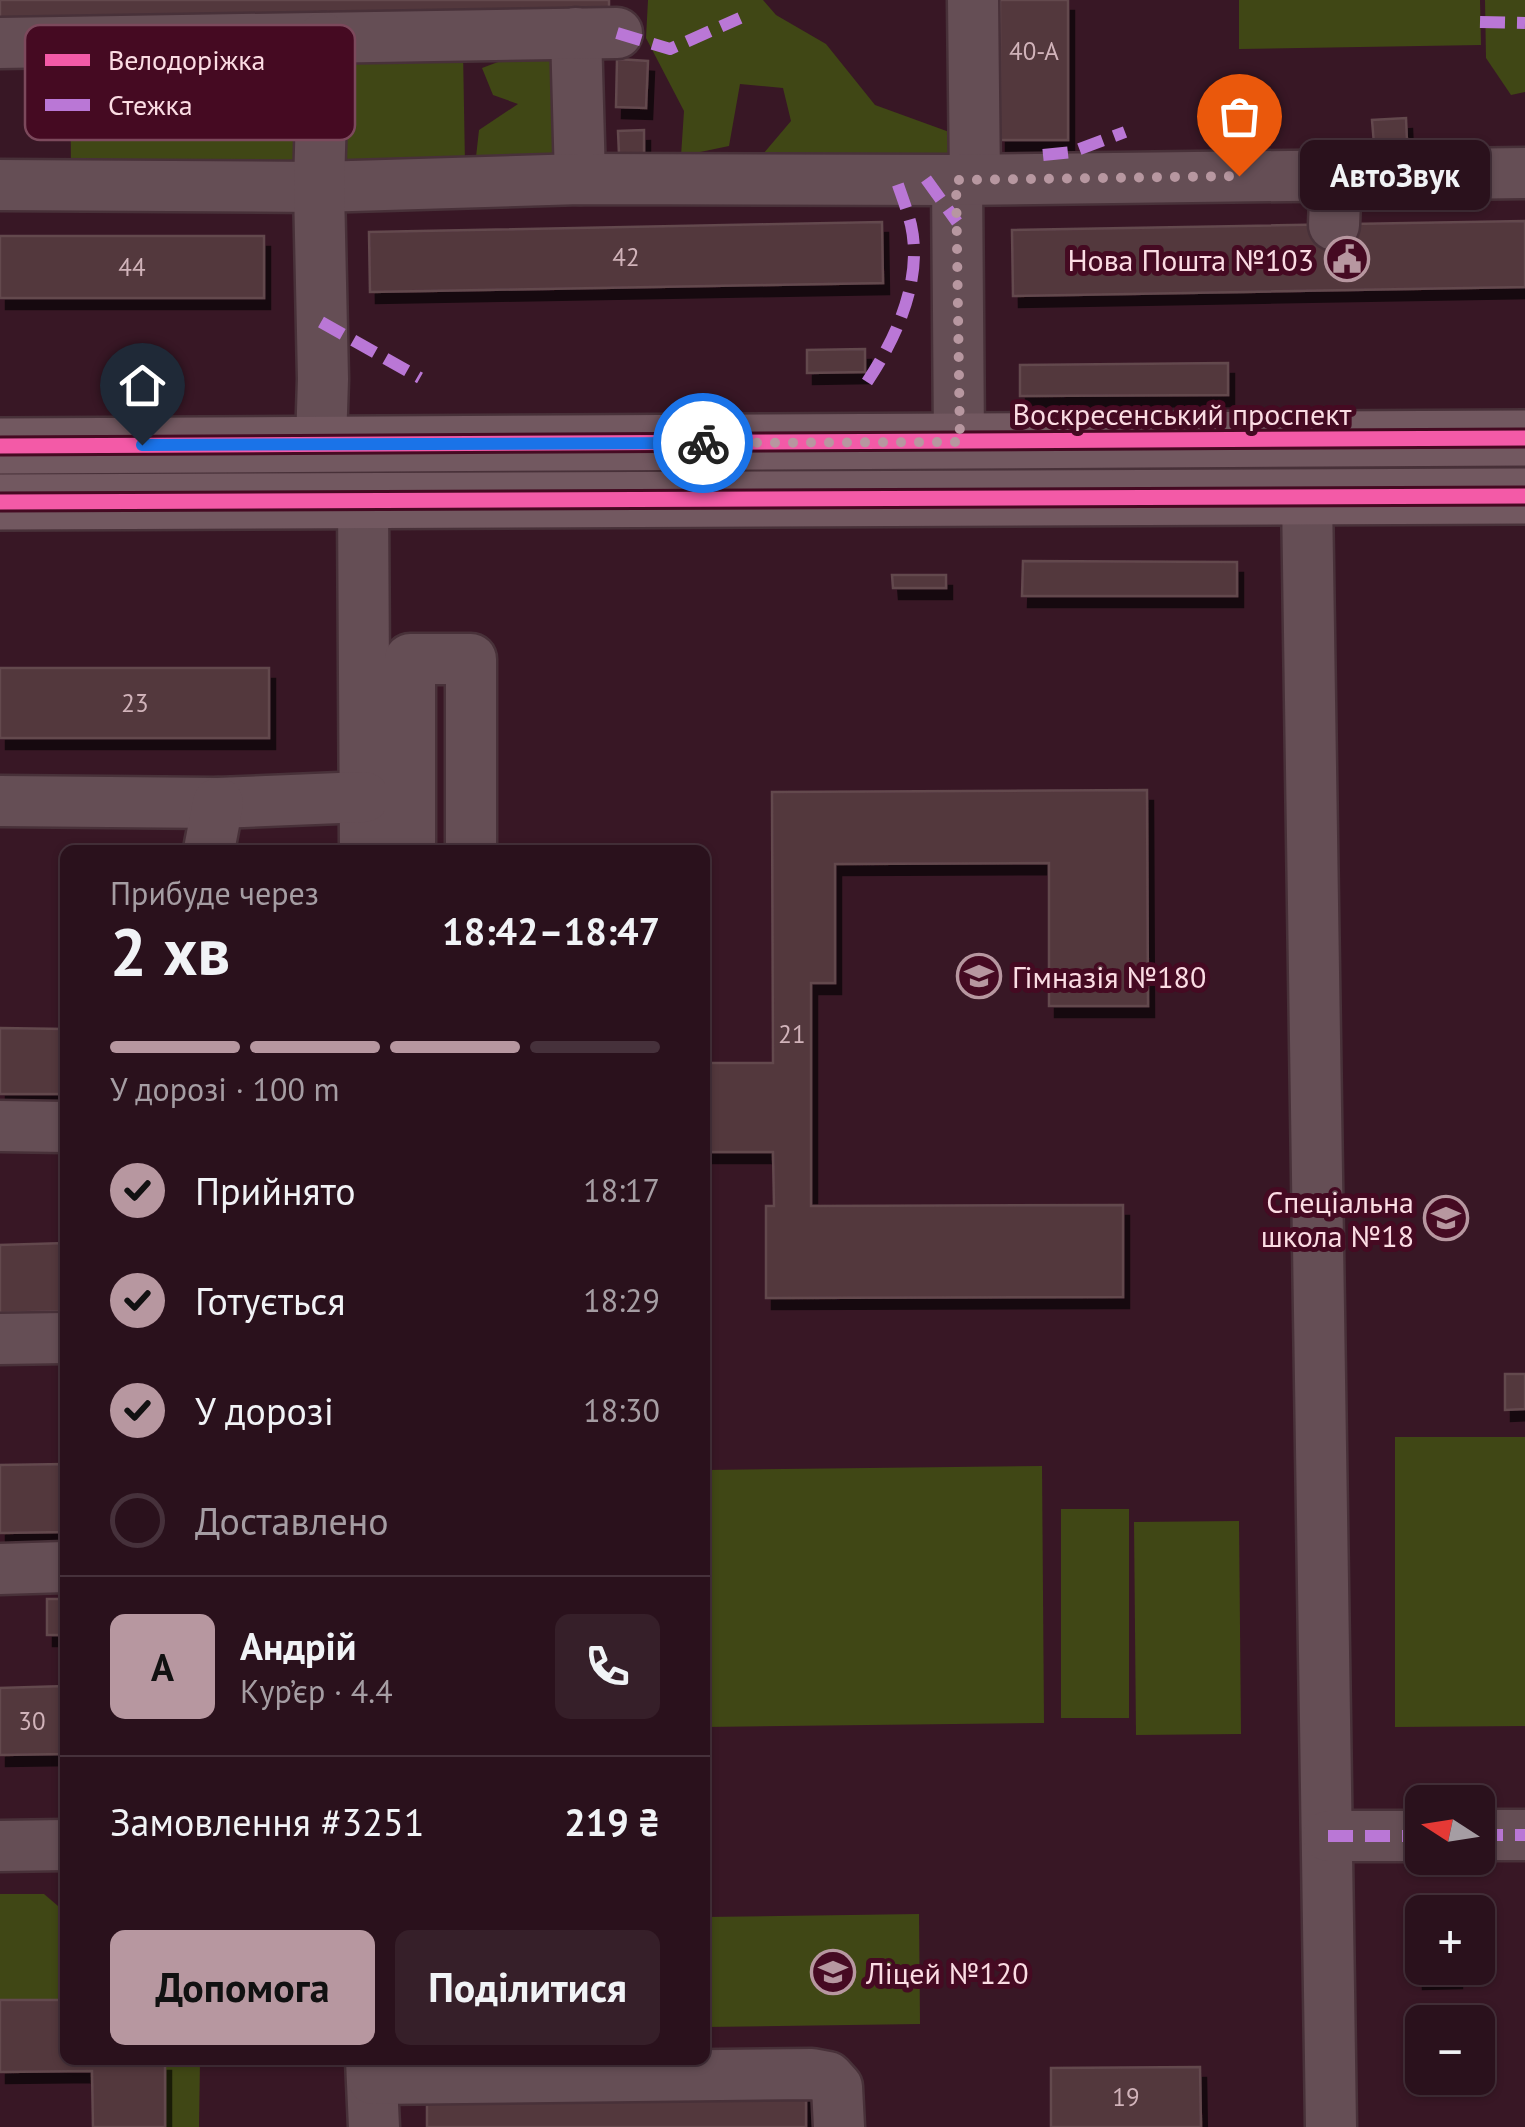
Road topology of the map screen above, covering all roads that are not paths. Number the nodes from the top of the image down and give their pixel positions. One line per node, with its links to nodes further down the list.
1 (972, 0): 9 (street)
2 (355, 37): 8 (street)
3 (0, 43): 4 (street)
4 (25, 43)
5 (320, 140): 11 (street)
6 (1525, 173): 7 (street)
7 (1336, 175): 9 (street); 12 (street)
8 (580, 179): 9 (street); 11 (street)
9 (966, 180): 14 (street)
10 (0, 184): 11 (street)
11 (319, 187): 15 (street)
12 (1334, 224)
13 (1525, 438): 14 (main road, Воскресенський проспект)
14 (960, 442): 15 (main road, Воскресенський проспект)
15 (320, 444): 16 (main road, Воскресенський проспект)
16 (0, 446)
17 (1308, 496): 18 (main road); 19 (main road); 33 (street)
18 (1525, 496)
19 (363, 499): 20 (main road); 23 (street)
20 (0, 502)
21 (0, 800): 22 (street)
22 (214, 826): 23 (street)
23 (383, 832): 24 (street)
24 (471, 845)
25 (0, 1126): 26 (street)
26 (60, 1126)
27 (60, 1338): 28 (street)
28 (0, 1339)
29 (60, 1567): 30 (street)
30 (0, 1568)
31 (1495, 1835): 32 (street)
32 (1525, 1835)
33 (1328, 1836): 34 (street); 39 (street)
34 (1405, 1836)
35 (60, 1845): 36 (street)
36 (0, 1846)
37 (373, 2089): 38 (street)
38 (840, 2127)
39 (1332, 2127)

